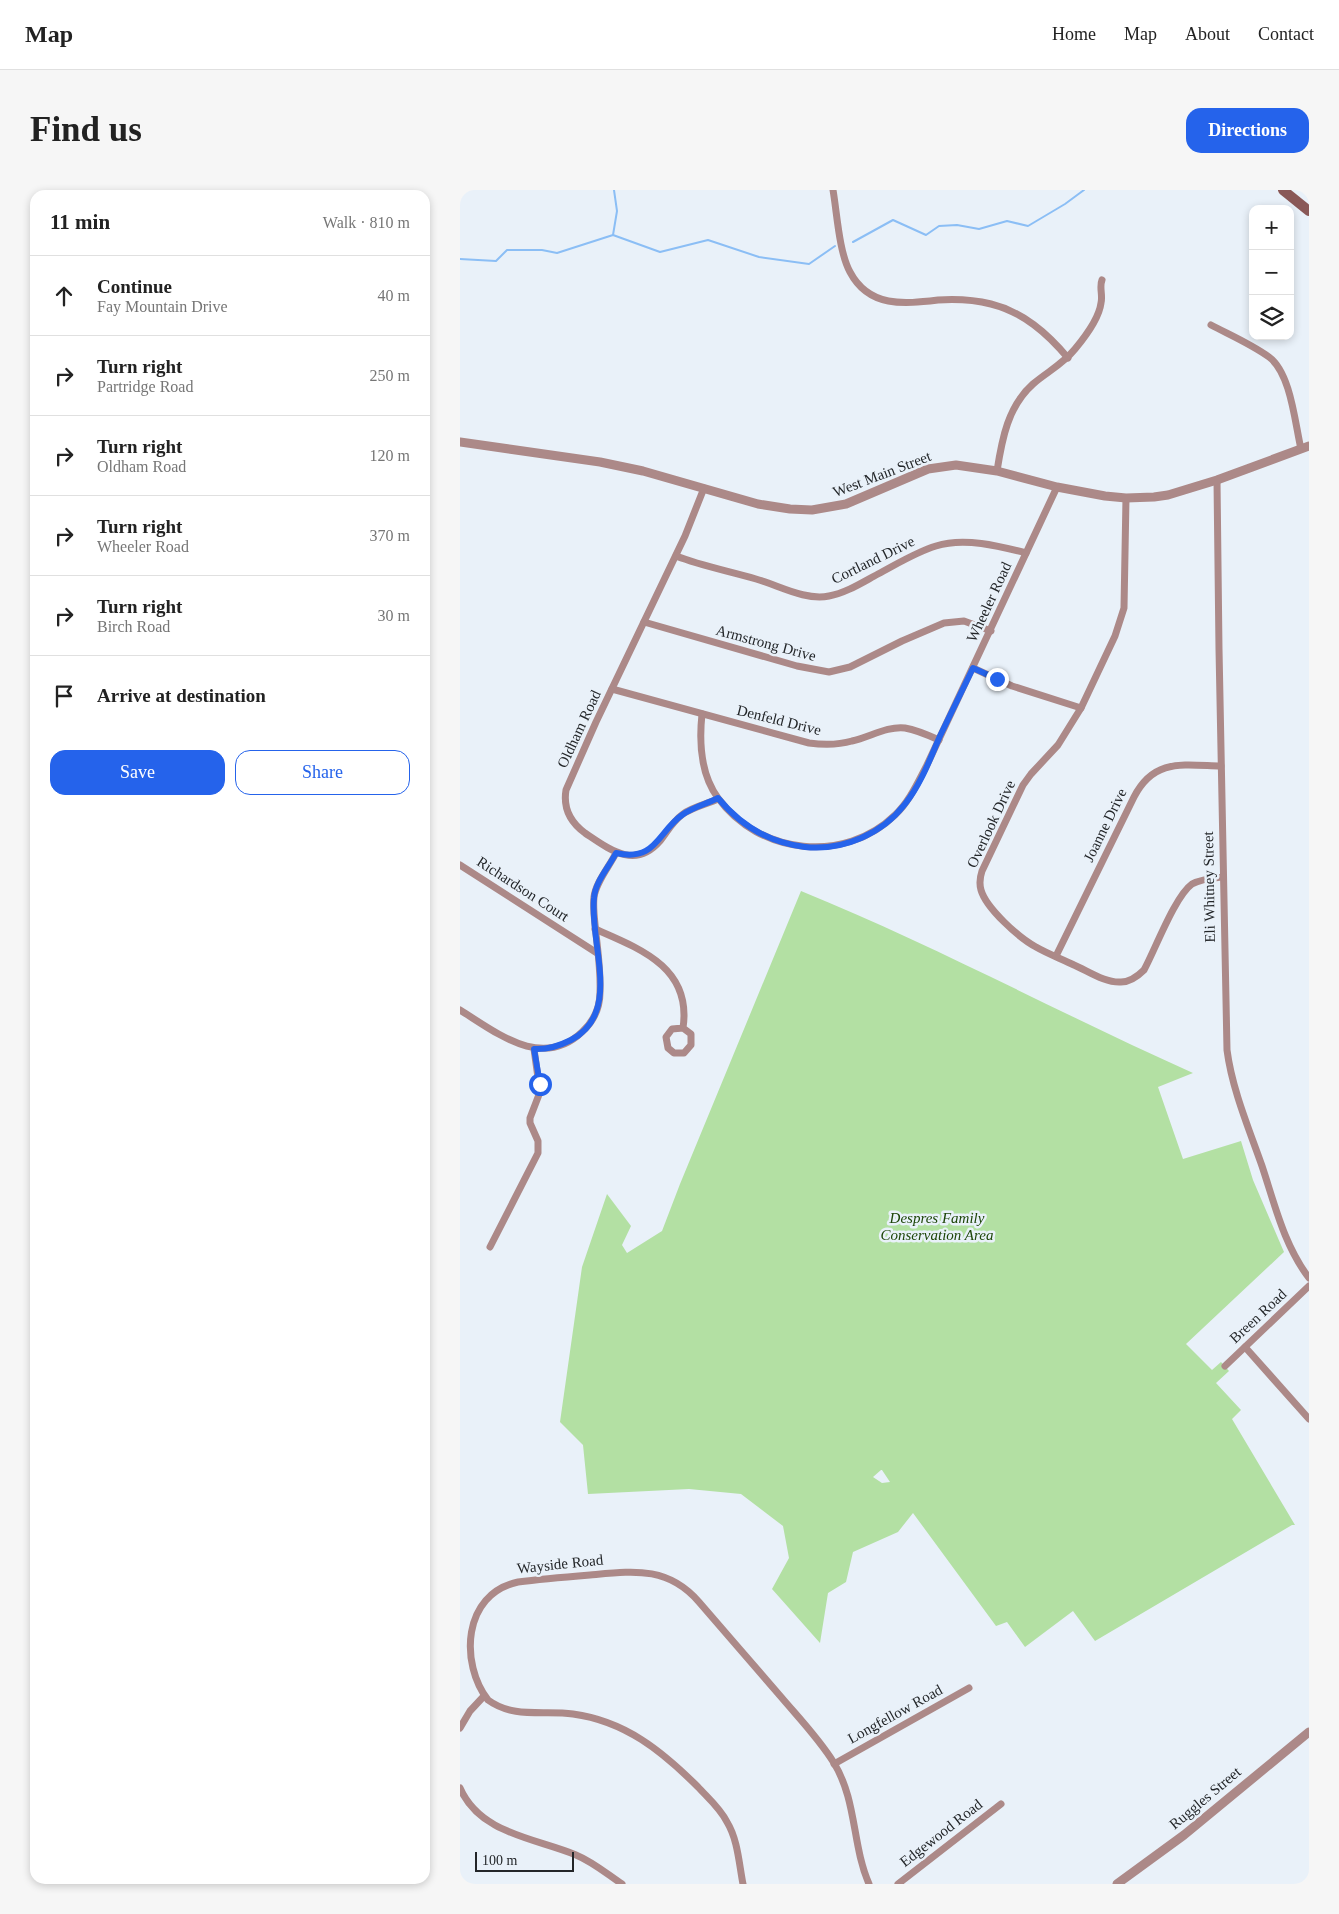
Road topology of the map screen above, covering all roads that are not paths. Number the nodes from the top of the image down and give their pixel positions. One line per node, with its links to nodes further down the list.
1 (833, 190): 6 (street)
2 (1283, 190): 3 (main road)
3 (1309, 211)
4 (1102, 280): 6 (street)
5 (1211, 325): 8 (street)
6 (1068, 358): 9 (street)
7 (460, 442): 12 (street, West Main Street)
8 (1305, 448): 10 (street, West Main Street)
9 (997, 471): 11 (street, West Main Street); 12 (street, West Main Street)
10 (1217, 480): 13 (street, West Main Street); 23 (street, Eli Whitney Street)
11 (1057, 487): 13 (street, West Main Street); 14 (street, Wheeler Road)
12 (704, 488): 15 (street, Oldham Road)
13 (1126, 498): 20 (street, Overlook Drive)
14 (1026, 553): 15 (street, Cortland Drive); 17 (street, Wheeler Road)
15 (676, 556): 16 (street, Oldham Road)
16 (644, 622): 17 (street, Armstrong Drive); 19 (street, Oldham Road)
17 (991, 630): 18 (street, Wheeler Road)
18 (973, 668): 20 (street); 22 (street, Wheeler Road)
19 (612, 689): 21 (street, Denfeld Drive); 25 (street, Oldham Road)
20 (1081, 708): 30 (street, Overlook Drive)
21 (702, 714): 22 (street, Denfeld Drive); 24 (street, Wheeler Road)
22 (939, 740): 24 (street, Wheeler Road)
23 (1221, 766): 27 (street, Eli Whitney Street); 30 (street, Joanne Drive)
24 (718, 798): 25 (street)
25 (616, 853): 28 (street)
26 (460, 865): 29 (street, Richardson Court)
27 (1223, 877): 30 (street, Overlook Drive); 35 (street, Eli Whitney Street)
28 (595, 929): 29 (street); 32 (street)
29 (597, 953): 33 (street)
30 (1056, 956)
31 (460, 1010): 33 (street)
32 (683, 1028)
33 (534, 1049): 34 (street)
34 (490, 1247)
35 (1309, 1278)
36 (1309, 1286): 37 (street, Breen Road)
37 (1245, 1347): 38 (street, Breen Road); 39 (street)
38 (1225, 1366)
39 (1309, 1419)
40 (463, 1635): 46 (street, Wayside Road)
41 (466, 1670): 43 (street)
42 (969, 1688): 46 (street, Longfellow Road)
43 (484, 1696): 44 (street); 50 (street)
44 (460, 1728)
45 (1309, 1732): 53 (street, Ruggles Street)
46 (834, 1764): 51 (street, Wayside Road)
47 (460, 1788): 49 (street)
48 (1002, 1804): 52 (street, Edgewood Road)
49 (622, 1884)
50 (743, 1884)
51 (869, 1884)
52 (898, 1884)
53 (1117, 1884)

